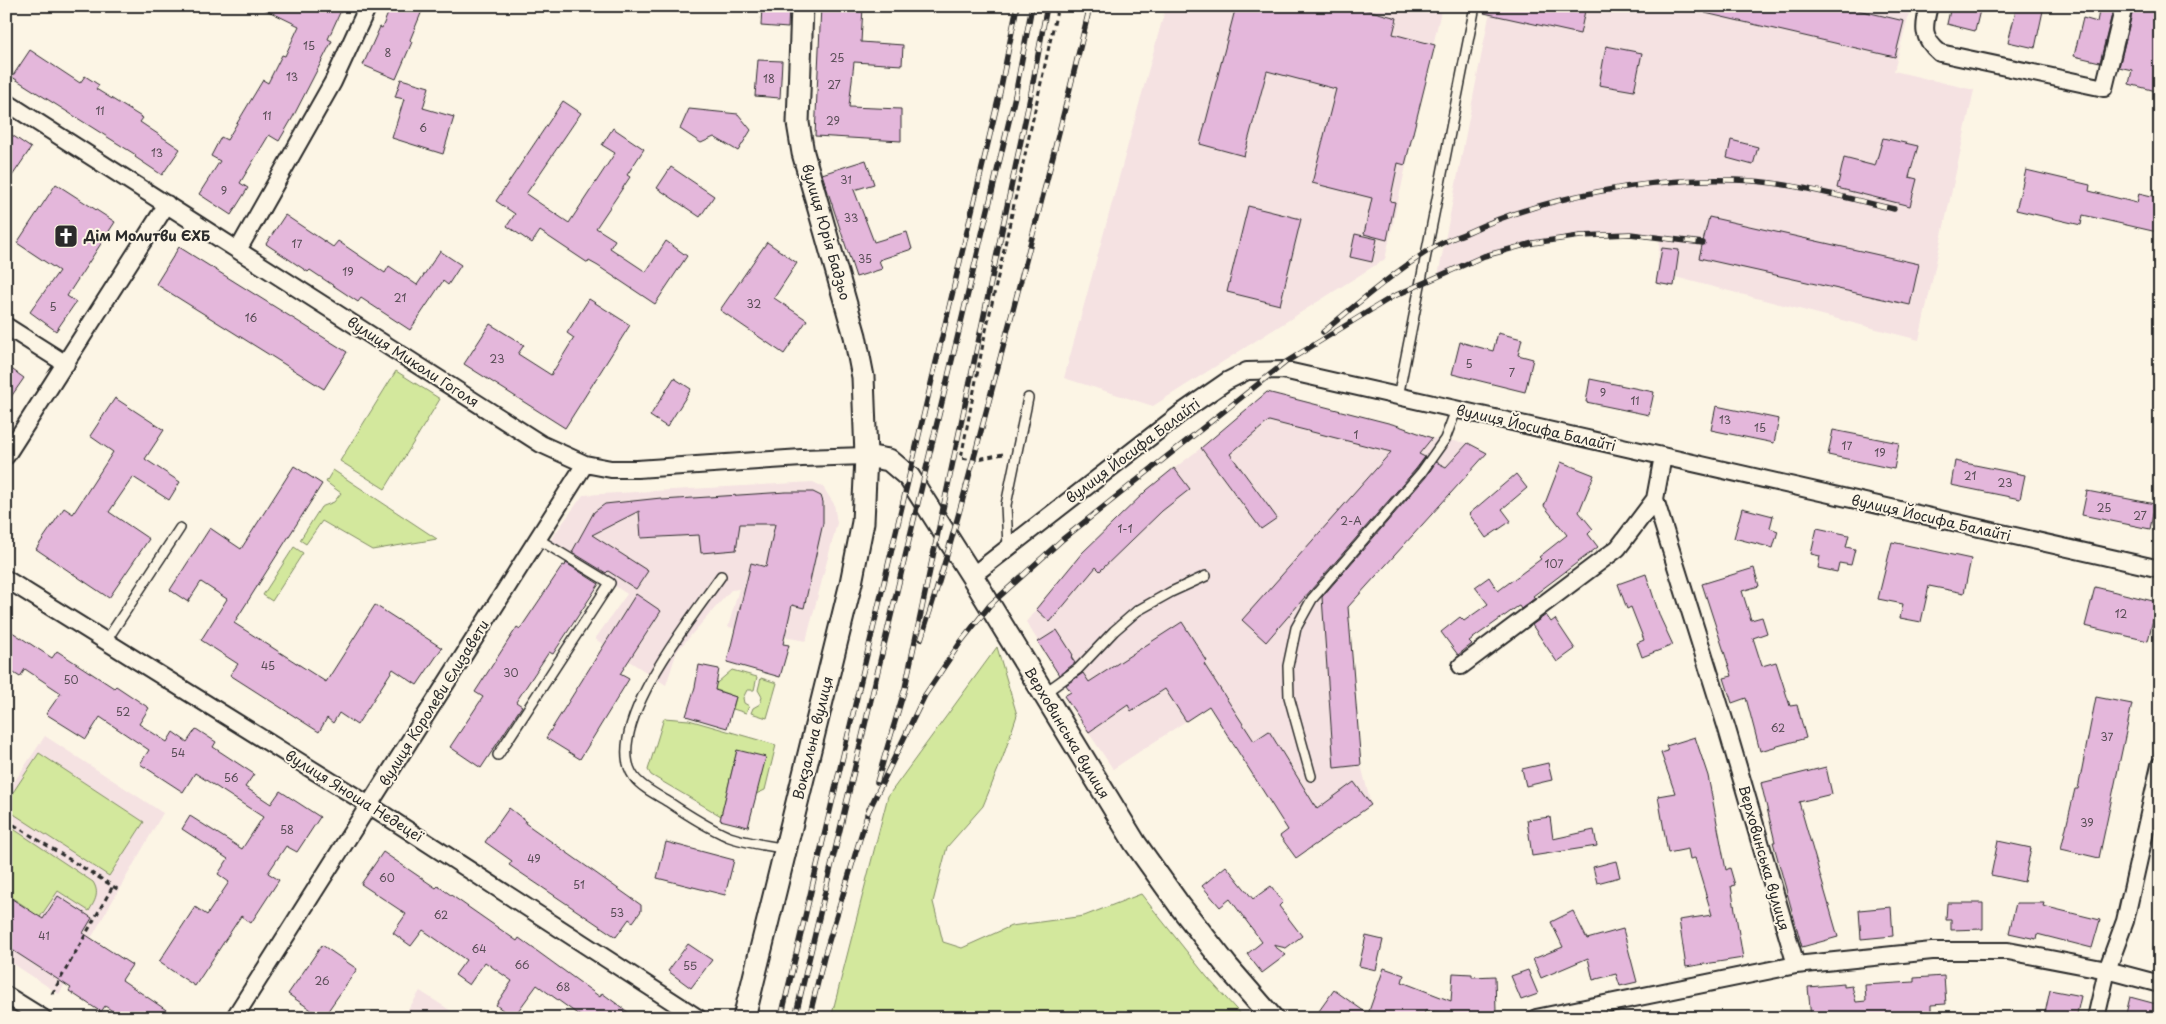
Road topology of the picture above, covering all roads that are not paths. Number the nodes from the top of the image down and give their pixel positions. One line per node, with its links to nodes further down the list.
1 (368, 6): 8 (street)
2 (802, 6): 15 (street, вулиця Юрія Бадзьо)
3 (1475, 6): 11 (lane)
4 (1929, 6): 5 (street)
5 (2124, 6)
6 (6, 102): 7 (street, вулиця Миколи Гоголя)
7 (168, 204): 8 (street, вулиця Миколи Гоголя); 10 (street)
8 (238, 250): 17 (street, вулиця Миколи Гоголя)
9 (6, 326): 10 (street)
10 (66, 364): 14 (street)
11 (1398, 397): 13 (street, вулиця Йосифа Балайті); 21 (street, вулиця Йосифа Балайті)
12 (1028, 398): 21 (lane)
13 (1456, 410): 16 (street, вулиця Йосифа Балайті); 32 (lane)
14 (6, 456)
15 (866, 456): 17 (street, вулиця Миколи Гоголя); 24 (street, Верховинська вулиця); 34 (street, Вокзальна вулиця)
16 (1662, 456): 18 (street, Верховинська вулиця); 22 (street, вулиця Йосифа Балайті)
17 (585, 464): 20 (street, вулиця Королеви Єлизавети)
18 (1655, 499): 28 (street, Верховинська вулиця); 35 (street, Верховинська вулиця)
19 (180, 528): 27 (lane)
20 (538, 539): 30 (lane); 33 (street, вулиця Королеви Єлизавети)
21 (1008, 547): 24 (street, вулиця Йосифа Балайті)
22 (2160, 569)
23 (721, 576): 34 (lane)
24 (972, 576): 29 (street, Верховинська вулиця)
25 (1206, 576): 29 (lane)
26 (6, 579): 27 (street, вулиця Яноша Недецеї)
27 (106, 641): 33 (street, вулиця Яноша Недецеї)
28 (1461, 666)
29 (1043, 694): 44 (street, Верховинська вулиця)
30 (498, 756)
31 (2160, 765): 36 (street)
32 (1311, 776)
33 (369, 805): 39 (street, вулиця Яноша Недецеї); 41 (street, вулиця Королеви Єлизавети)
34 (786, 849): 43 (street, Вокзальна вулиця)
35 (1796, 965): 36 (street); 45 (street)
36 (2107, 970): 37 (street); 46 (street)
37 (2160, 984)
38 (6, 995): 40 (street)
39 (678, 1013): 42 (street, вулиця Яноша Недецеї)
40 (43, 1018)
41 (234, 1018)
42 (698, 1018)
43 (744, 1018)
44 (1272, 1018)
45 (1536, 1018)
46 (2096, 1018)

